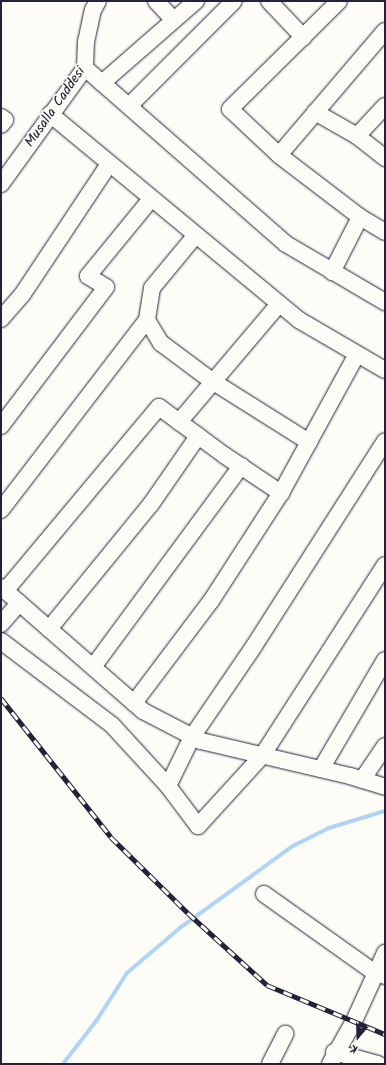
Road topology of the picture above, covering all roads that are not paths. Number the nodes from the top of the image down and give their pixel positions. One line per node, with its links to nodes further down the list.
1 (98, 1): 10 (street, Musalla Caddesi)
2 (156, 1): 7 (street)
3 (196, 1): 7 (street)
4 (234, 1): 12 (street)
5 (269, 1): 9 (street)
6 (339, 1): 9 (street)
7 (174, 20): 11 (street)
8 (385, 31): 14 (street)
9 (303, 37): 17 (street)
10 (85, 68): 11 (street); 15 (street, Musalla Caddesi)
11 (102, 83): 12 (street)
12 (129, 106): 25 (street)
13 (385, 106): 16 (street)
14 (315, 112): 16 (street); 17 (street)
15 (50, 114): 19 (street); 20 (street, Musalla Caddesi)
16 (357, 136): 18 (street)
17 (279, 155): 22 (street)
18 (385, 158)
19 (109, 164): 21 (street); 28 (street)
20 (1, 184)
21 (151, 199): 24 (street); 34 (street)
22 (360, 217): 23 (street); 25 (street)
23 (385, 232)
24 (195, 236): 27 (street); 29 (street)
25 (332, 272): 26 (street)
26 (385, 302)
27 (279, 304): 30 (street); 32 (street)
28 (1, 319)
29 (147, 320): 32 (street); 40 (street)
30 (357, 354): 31 (street); 37 (street)
31 (385, 370)
32 (212, 381): 33 (street); 37 (street)
33 (179, 422): 35 (street); 42 (street)
34 (1, 426)
35 (198, 436): 38 (street); 45 (street)
36 (385, 440): 50 (street)
37 (309, 442): 39 (street)
38 (241, 466): 39 (street); 48 (street)
39 (281, 493): 49 (street)
40 (1, 510)
41 (385, 565): 52 (street)
42 (3, 589): 43 (street)
43 (19, 603): 44 (street); 45 (street)
44 (1, 624)
45 (49, 629): 48 (street)
46 (1, 641): 55 (street)
47 (385, 660): 53 (street)
48 (93, 667): 49 (street)
49 (134, 703): 50 (street)
50 (192, 737): 52 (street); 55 (street)
51 (385, 746): 54 (street)
52 (262, 756): 53 (street); 55 (street)
53 (321, 770): 54 (street)
54 (362, 780): 56 (street)
55 (168, 786)
56 (385, 787)
57 (264, 894): 59 (street)
58 (385, 953): 59 (street)
59 (382, 972): 61 (street)
60 (285, 1034): 62 (street)
61 (332, 1058): 63 (street)
62 (270, 1064)
63 (378, 1064)

